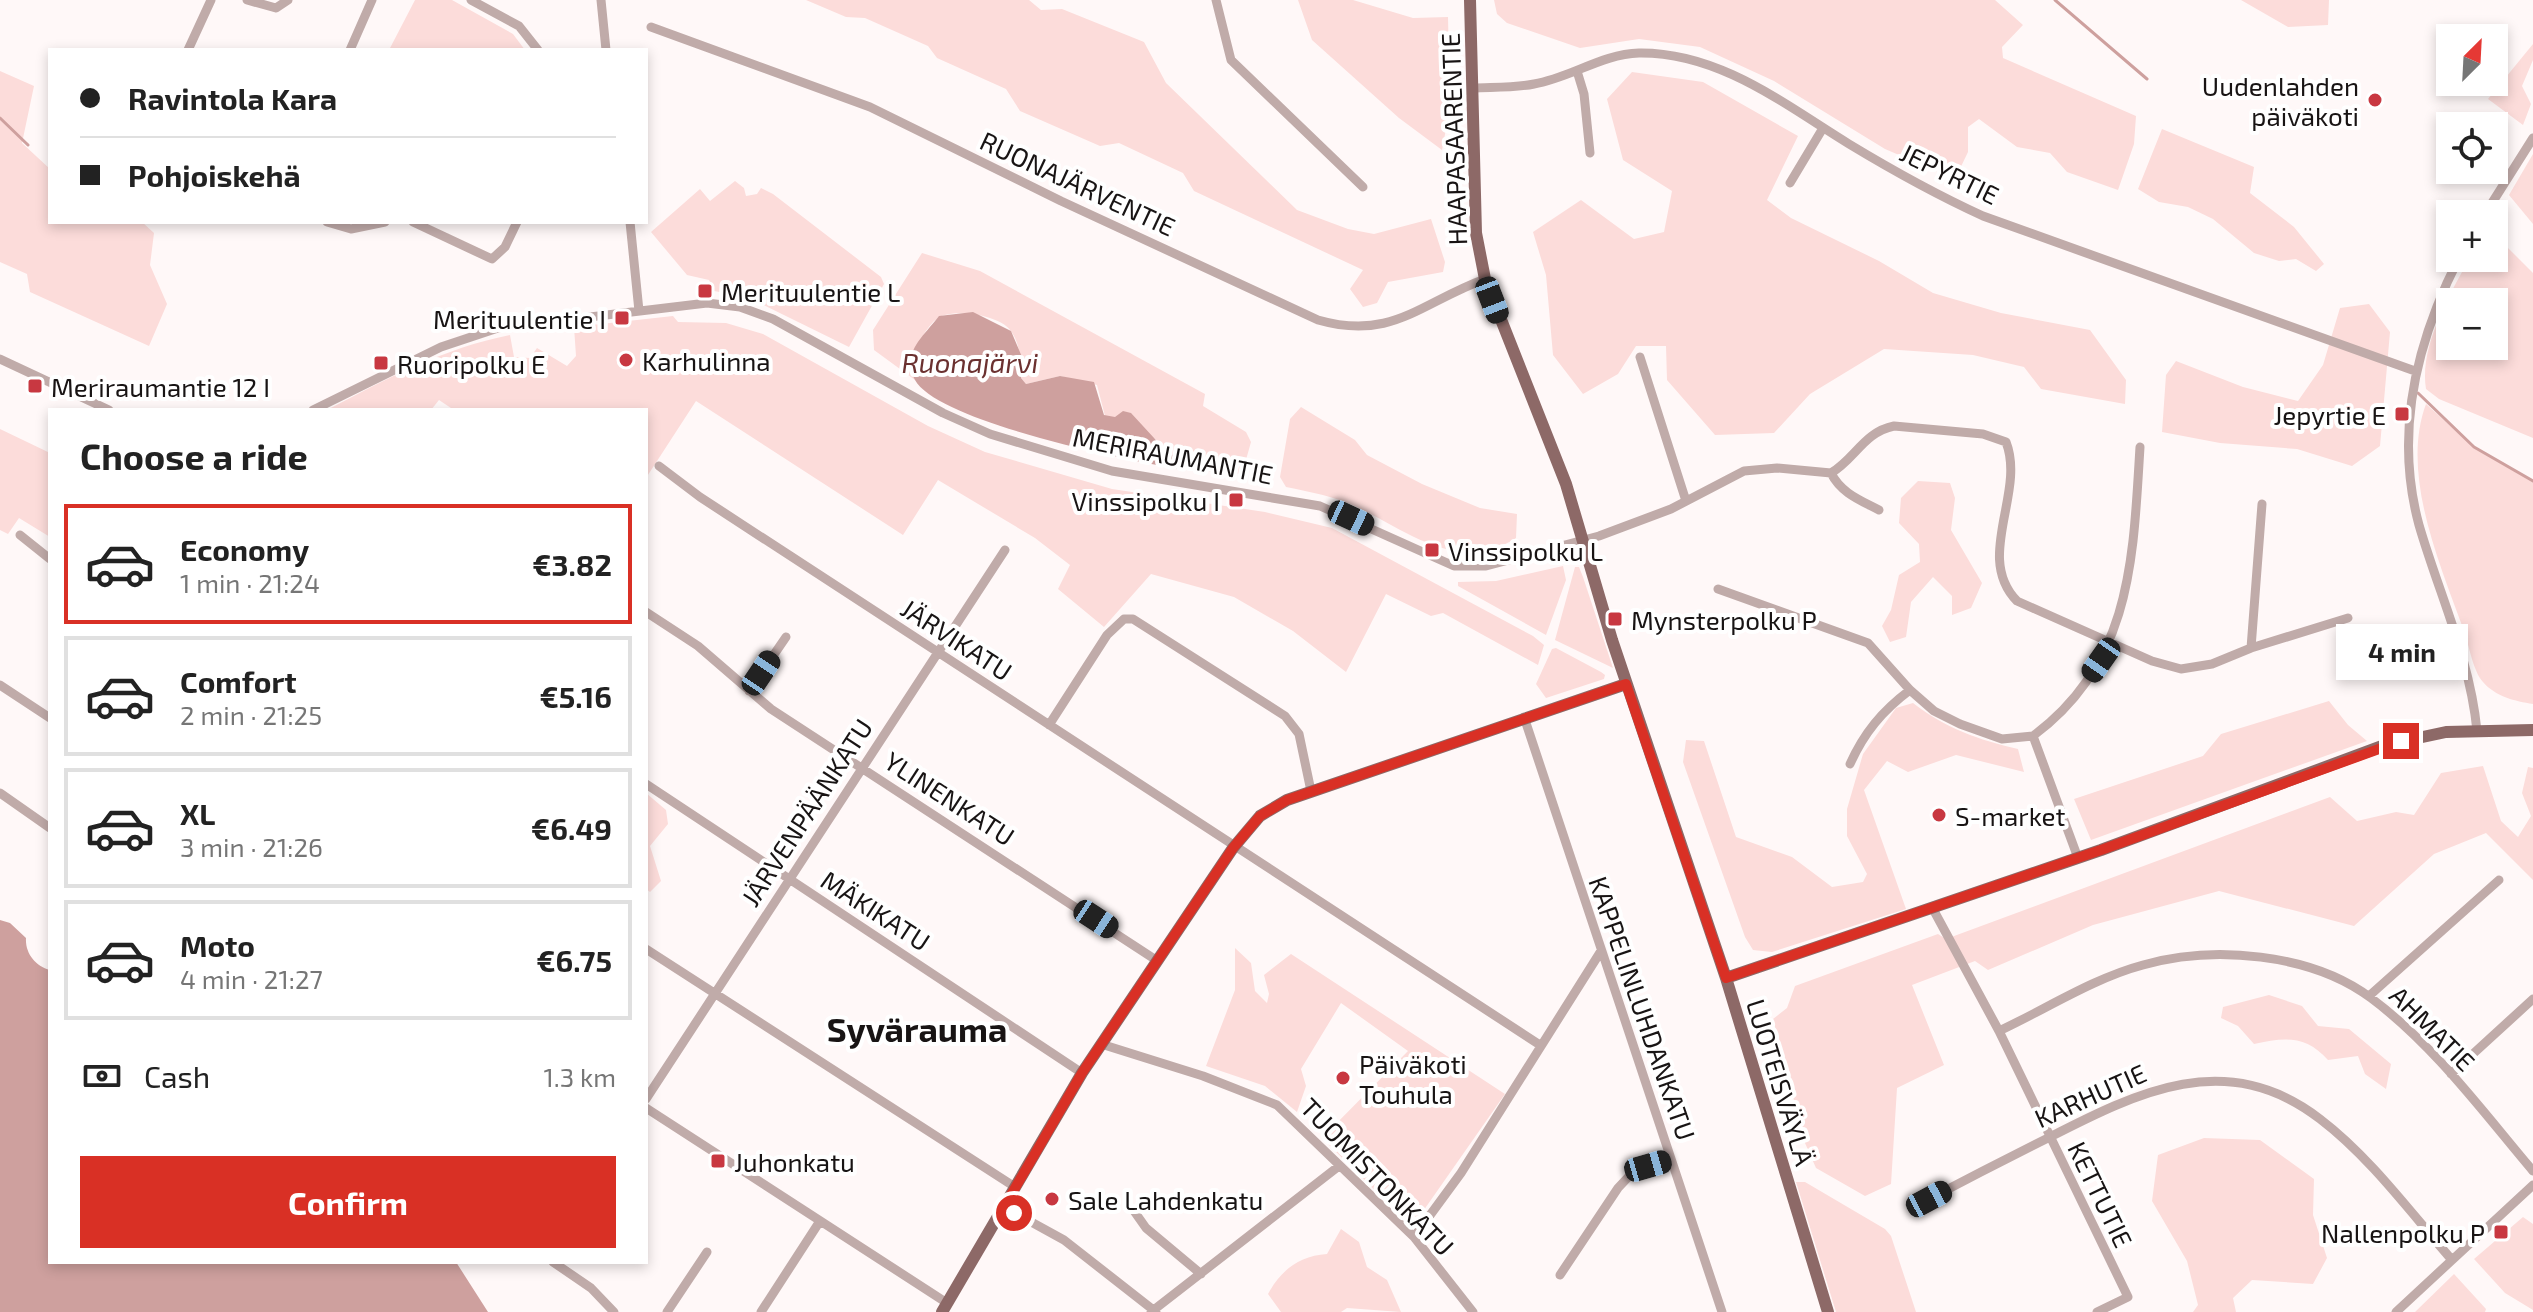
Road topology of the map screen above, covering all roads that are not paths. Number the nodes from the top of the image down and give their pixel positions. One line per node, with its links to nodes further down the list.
1 (211, 0): 10 (street)
2 (247, 0): 3 (street)
3 (288, 0)
4 (372, 0): 11 (street)
5 (471, 0): 12 (street)
6 (601, 0): 13 (street)
7 (1216, 0): 20 (street)
8 (1470, 0): 15 (main road, HAAPASAARENTIE)
9 (651, 27): 28 (street, RUONAJÄRVENTIE)
10 (189, 48)
11 (351, 48)
12 (536, 48)
13 (606, 48)
14 (1577, 71): 15 (street, JEPYRTIE); 16 (street, JEPYRTIE); 18 (street)
15 (1473, 88): 28 (main road, HAAPASAARENTIE)
16 (1823, 128): 19 (street); 32 (street, JEPYRTIE)
17 (2533, 138): 21 (street)
18 (1590, 153)
19 (1790, 183)
20 (1363, 187)
21 (2494, 200)
22 (334, 224): 23 (street)
23 (375, 224)
24 (417, 224): 25 (street)
25 (516, 224)
26 (630, 224): 29 (street)
27 (2452, 272): 32 (street)
28 (1485, 279): 42 (main road, HAAPASAARENTIE)
29 (639, 311): 34 (street, MERIRAUMANTIE); 42 (street, MERIRAUMANTIE)
30 (1640, 357): 38 (street)
31 (0, 359): 33 (street)
32 (2415, 371): 60 (street)
33 (105, 408)
34 (317, 408)
35 (2140, 447): 49 (street)
36 (659, 466): 51 (street, JÄRVIKATU)
37 (1831, 473): 38 (street, MERIRAUMANTIE); 40 (street); 49 (street)
38 (1686, 501): 42 (street, MERIRAUMANTIE)
39 (2262, 504): 50 (street)
40 (1879, 510)
41 (20, 535): 44 (street)
42 (1581, 541): 52 (main road, HAAPASAARENTIE)
43 (1005, 550): 51 (street, JÄRVENPÄÄNKATU)
44 (48, 557)
45 (1718, 589): 54 (street)
46 (648, 613): 55 (street, YLINENKATU)
47 (2348, 618): 50 (street)
48 (786, 637): 55 (street)
49 (2111, 642): 50 (street); 61 (street)
50 (2251, 648)
51 (937, 652): 58 (street, JÄRVIKATU); 63 (street, JÄRVENPÄÄNKATU)
52 (1626, 684): 57 (main road); 76 (main road, LUOTEISVÄYLÄ)
53 (0, 685): 56 (street)
54 (1910, 690): 61 (street); 62 (street)
55 (749, 691): 63 (street, YLINENKATU)
56 (48, 717)
57 (1524, 717): 65 (main road); 74 (street, KAPPELINLUHDANKATU)
58 (1049, 725): 65 (street); 68 (street, JÄRVIKATU)
59 (2533, 730): 60 (main road)
60 (2477, 731): 69 (main road)
61 (2033, 736): 69 (street)
62 (1850, 764)
63 (862, 767): 70 (street, JÄRVENPÄÄNKATU); 75 (street, YLINENKATU)
64 (648, 785): 70 (street, MÄKIKATU)
65 (1311, 791): 68 (main road)
66 (0, 793): 67 (street)
67 (48, 827)
68 (1233, 848): 75 (main road); 82 (street, JÄRVIKATU)
69 (2078, 858): 72 (main road)
70 (788, 880): 77 (street, JÄRVENPÄÄNKATU); 83 (street, MÄKIKATU)
71 (2499, 880): 78 (street)
72 (1933, 909): 76 (main road); 80 (street, KETTUTIE)
73 (648, 950): 77 (street)
74 (1601, 951): 82 (street); 88 (street, KAPPELINLUHDANKATU)
75 (1156, 960): 81 (main road)
76 (1726, 978): 110 (main road, LUOTEISVÄYLÄ)
77 (713, 993): 85 (street, JÄRVENPÄÄNKATU); 92 (street)
78 (2369, 996): 80 (street, AHMATIE); 84 (street, AHMATIE)
79 (2533, 999): 84 (street)
80 (1999, 1031): 87 (street, KETTUTIE)
81 (1101, 1044): 83 (main road); 89 (street, TUOMISTONKATU)
82 (1540, 1045): 97 (street)
83 (1082, 1073): 92 (main road)
84 (2451, 1074): 90 (street, AHMATIE)
85 (648, 1096)
86 (648, 1109): 96 (street)
87 (2049, 1137): 93 (street, KARHUTIE); 99 (street, KARHUTIE); 111 (street, KETTUTIE)
88 (1671, 1159): 102 (street); 109 (street, KAPPELINLUHDANKATU)
89 (1339, 1166): 97 (street, TUOMISTONKATU); 101 (street)
90 (2533, 1171)
91 (2533, 1185): 99 (street)
92 (1015, 1187): 94 (main road)
93 (1929, 1199)
94 (1004, 1207): 103 (main road); 104 (street)
95 (1134, 1211): 101 (street)
96 (820, 1221): 103 (street); 107 (street)
97 (1414, 1237): 108 (street, TUOMISTONKATU)
98 (707, 1252): 106 (street)
99 (2452, 1260): 112 (street)
100 (556, 1264): 105 (street)
101 (1201, 1274): 104 (street)
102 (1560, 1275)
103 (945, 1308)
104 (1154, 1311)
105 (614, 1312)
106 (667, 1312)
107 (761, 1312)
108 (1473, 1312)
109 (1722, 1312)
110 (1828, 1312)
111 (2097, 1312)
112 (2396, 1312)

